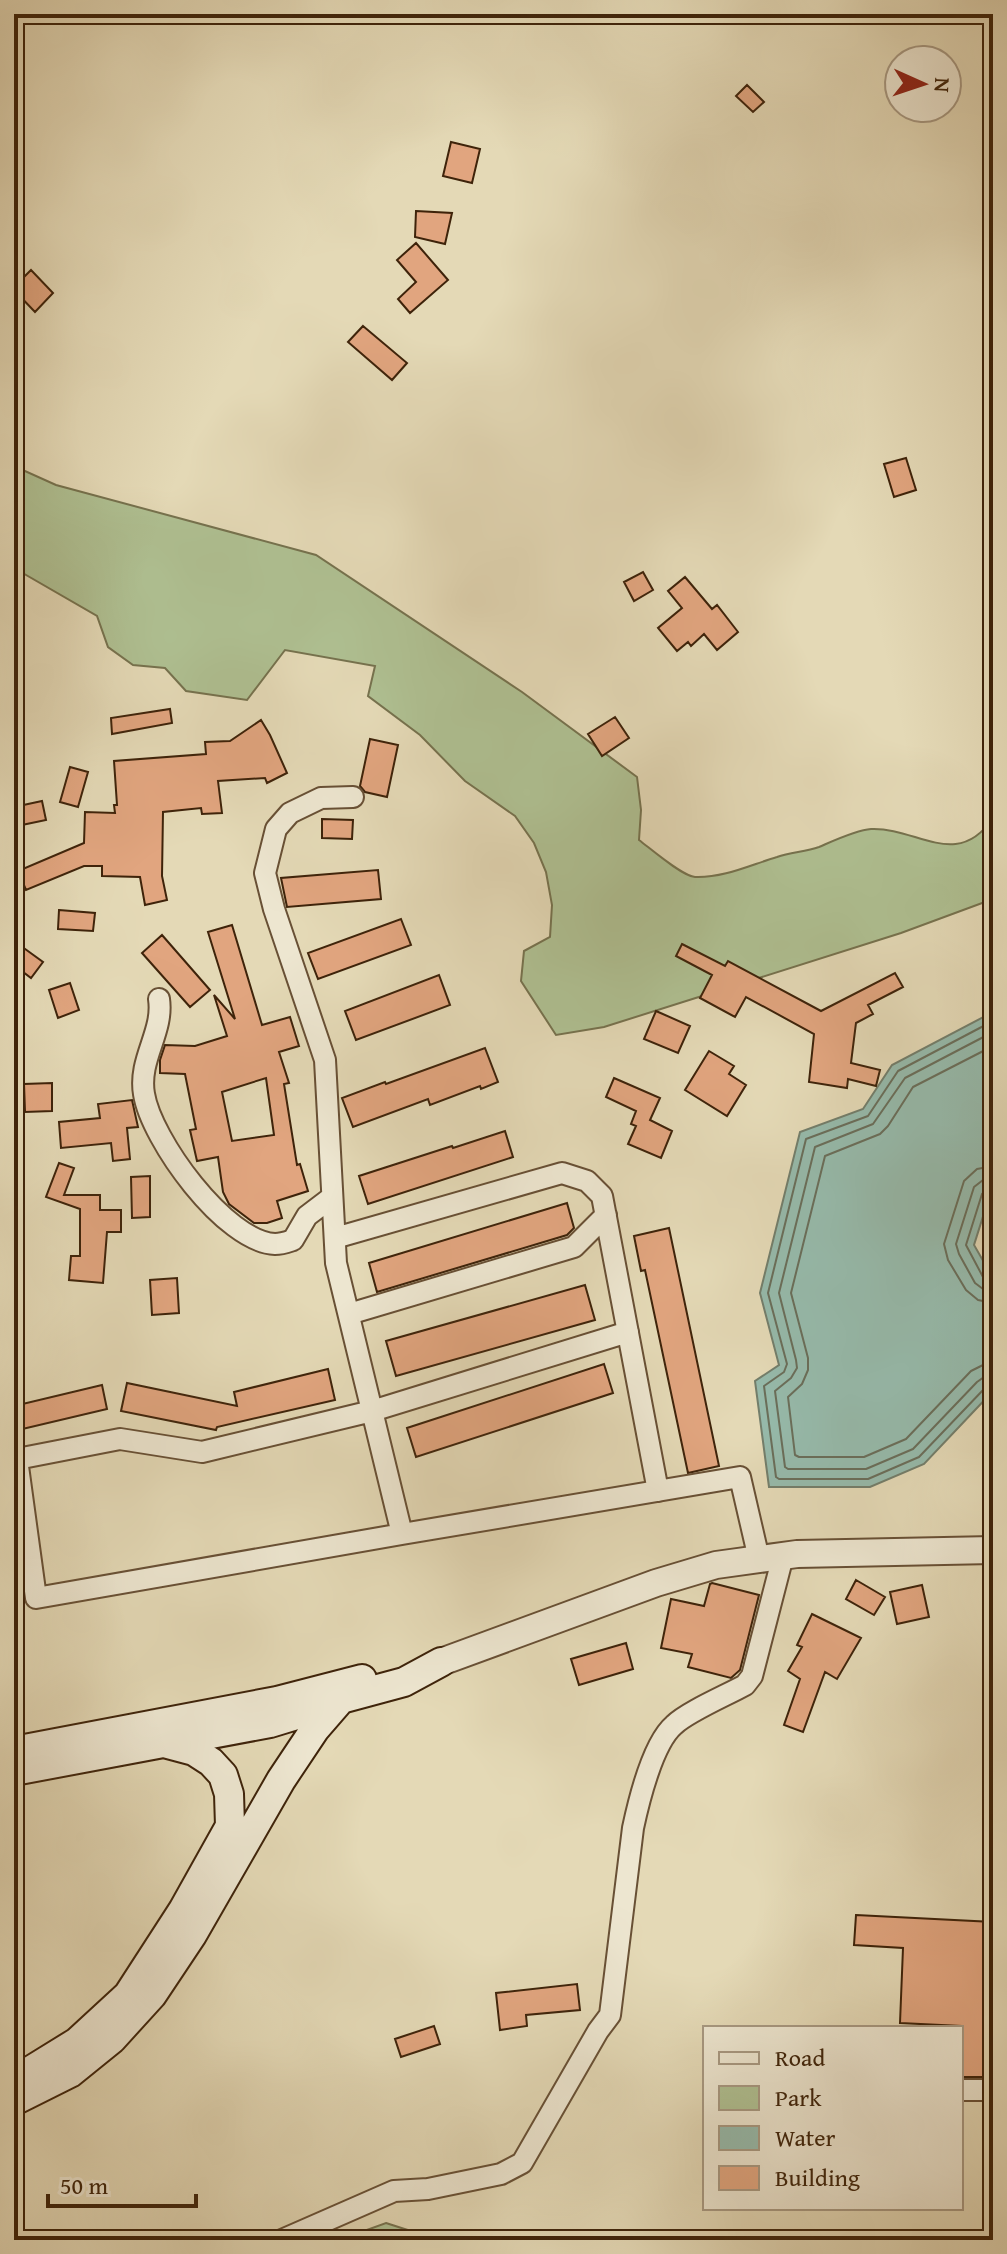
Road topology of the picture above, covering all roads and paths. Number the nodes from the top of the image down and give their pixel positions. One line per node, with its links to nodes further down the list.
1 (353, 797): 3 (street)
2 (159, 999): 3 (street)
3 (332, 1197): 5 (street)
4 (606, 1215): 5 (street); 6 (street); 7 (street)
5 (335, 1238): 6 (street)
6 (349, 1314): 8 (street)
7 (628, 1332): 8 (street); 9 (street)
8 (372, 1411): 10 (street); 10 (street)
9 (658, 1491): 10 (street); 12 (street)
10 (402, 1534)
11 (993, 1550): 12 (street)
12 (771, 1558): 13 (street); 22 (street)
13 (441, 1662): 14 (main road); 16 (main road)
14 (341, 1699): 15 (main road); 21 (main road)
15 (164, 1743): 17 (main road); 18 (main road)
16 (14, 1751)
17 (14, 1771)
18 (14, 2077)
19 (963, 2090): 20 (street)
20 (993, 2090)
21 (14, 2101)
22 (282, 2240)

